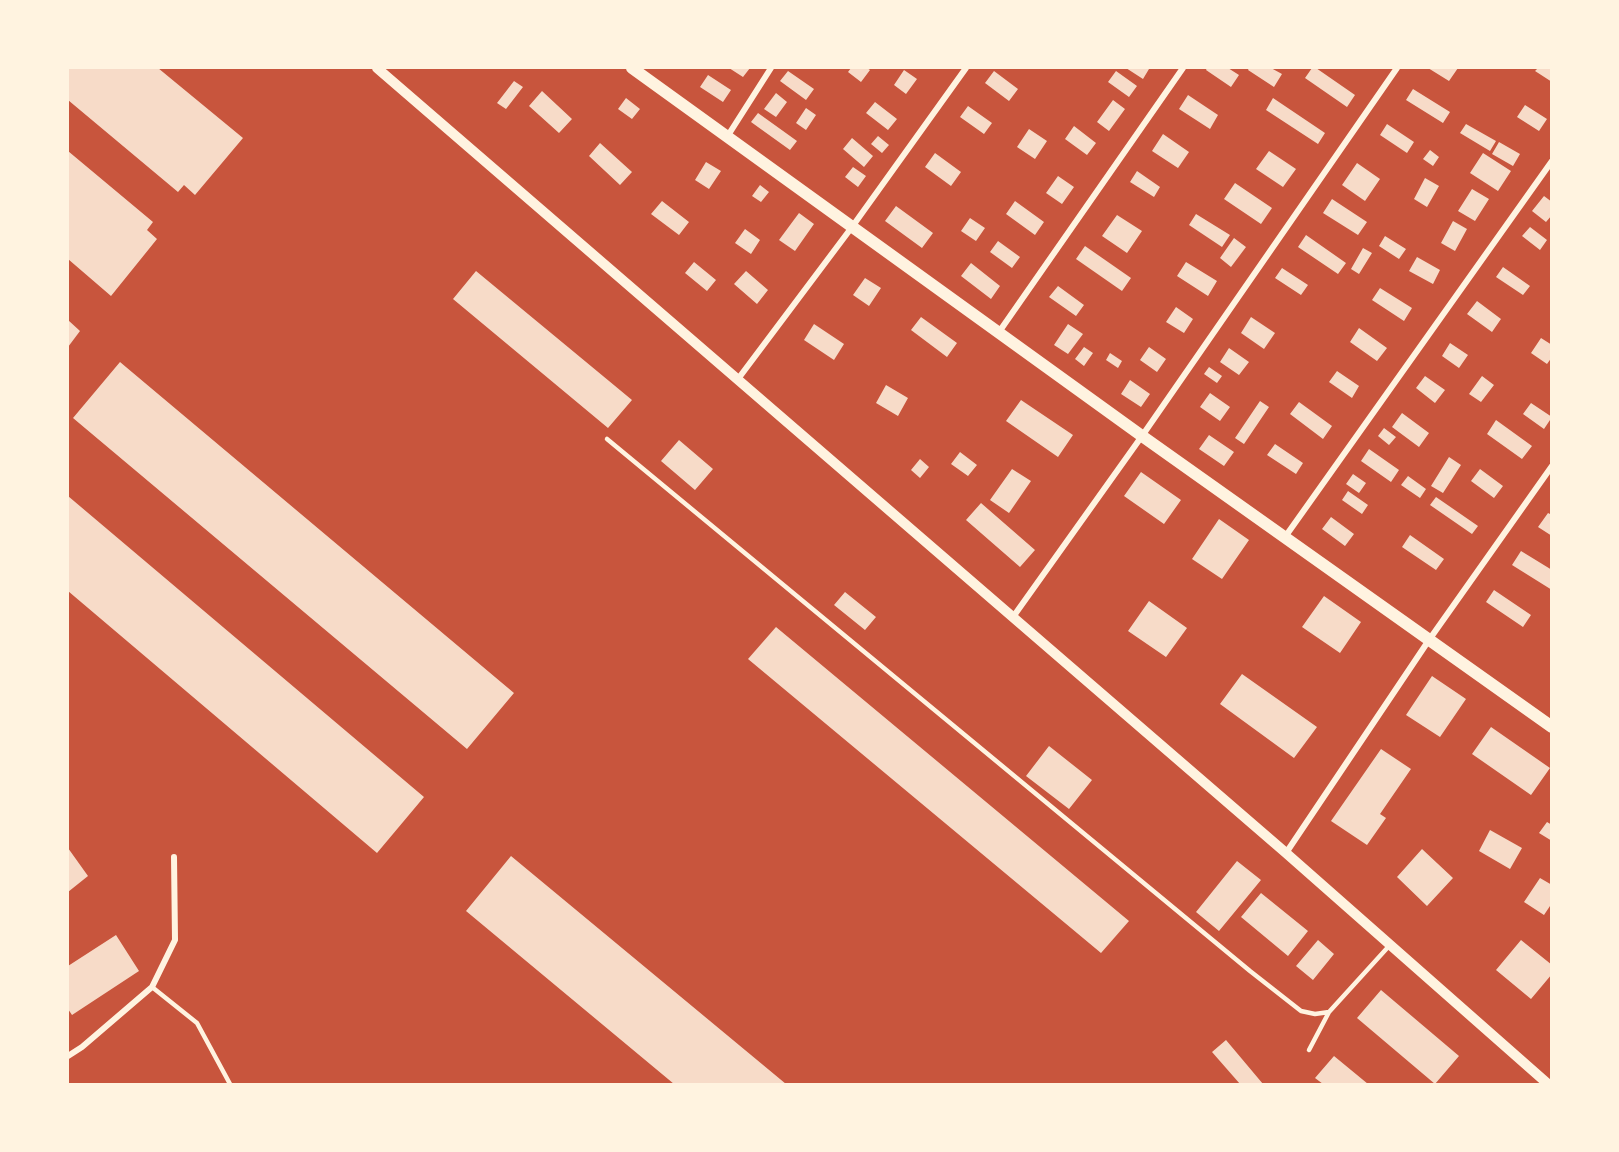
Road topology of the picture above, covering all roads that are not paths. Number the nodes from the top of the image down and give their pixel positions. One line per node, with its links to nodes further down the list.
1 (377, 68): 11 (street)
2 (632, 68): 7 (main road)
3 (771, 68): 7 (street)
4 (966, 68): 9 (street)
5 (1183, 68): 10 (street)
6 (1397, 68): 12 (street)
7 (727, 137): 9 (main road)
8 (1551, 161): 15 (street)
9 (852, 227): 10 (main road); 11 (street)
10 (998, 332): 12 (main road)
11 (738, 379): 16 (street)
12 (1142, 436): 15 (main road); 16 (street)
13 (607, 439): 23 (lane)
14 (1551, 466): 17 (street)
15 (1285, 538): 17 (main road)
16 (1013, 617): 19 (street)
17 (1429, 640): 18 (main road); 19 (street)
18 (1551, 727)
19 (1287, 853): 21 (street)
20 (174, 857): 22 (street)
21 (1390, 945): 23 (lane); 28 (street)
22 (152, 987): 25 (street); 27 (lane)
23 (1329, 1012): 24 (lane)
24 (1309, 1050)
25 (68, 1056)
26 (1551, 1080): 28 (street)
27 (230, 1084)
28 (1548, 1084)

